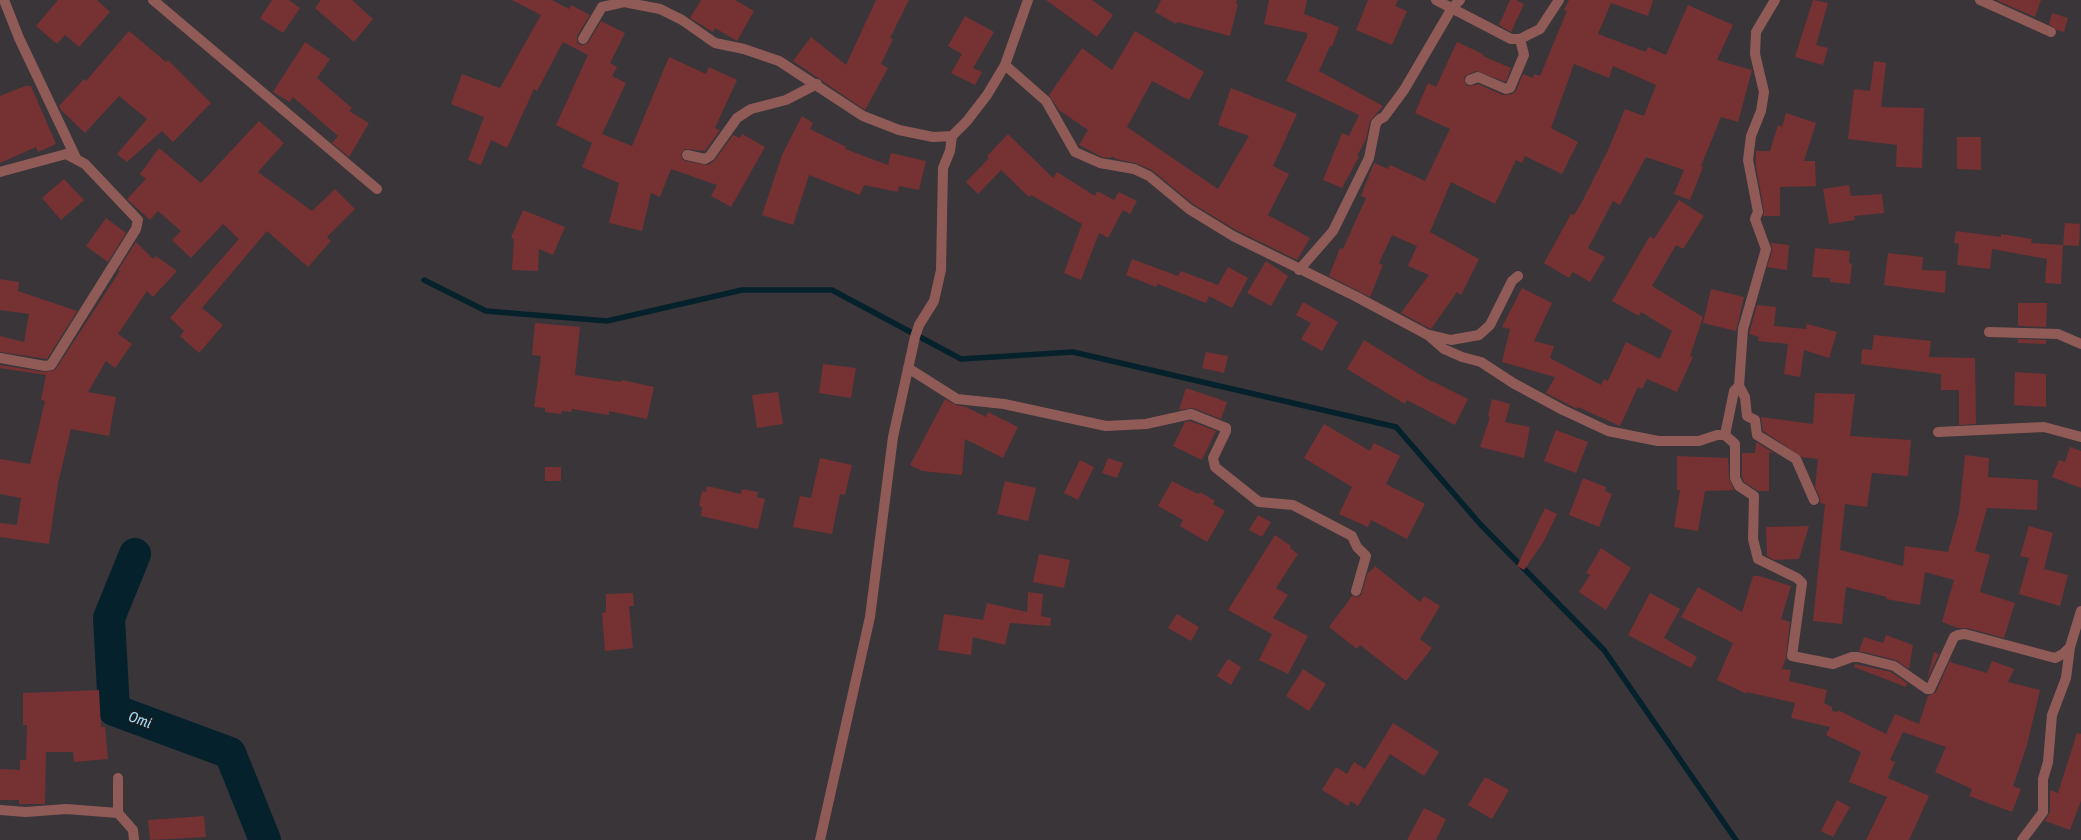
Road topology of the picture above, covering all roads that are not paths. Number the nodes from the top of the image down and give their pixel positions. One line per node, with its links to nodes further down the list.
1 (4, 0): 19 (street)
2 (153, 0): 21 (street)
3 (1028, 0): 14 (street)
4 (1436, 0): 10 (street)
5 (1460, 0): 10 (street)
6 (1559, 0): 13 (street)
7 (1775, 0): 29 (street)
8 (1980, 0): 9 (street)
9 (1994, 3): 11 (street)
10 (1452, 8): 13 (street); 22 (street)
11 (2051, 32)
12 (583, 39): 16 (street)
13 (1520, 39): 15 (street)
14 (1004, 65): 17 (street); 22 (street)
15 (1470, 80)
16 (817, 84): 17 (street); 18 (street)
17 (952, 136): 28 (street)
18 (687, 155)
19 (76, 158): 20 (street); 27 (street)
20 (0, 172)
21 (376, 189)
22 (1299, 270): 25 (street)
23 (1518, 276): 25 (street)
24 (1989, 332): 26 (street)
25 (1428, 335): 31 (street)
26 (2081, 344)
27 (0, 358)
28 (908, 368): 34 (street); 41 (street)
29 (1739, 386): 31 (street); 33 (street)
30 (1938, 432): 32 (street)
31 (1725, 435): 36 (street)
32 (2081, 437)
33 (1814, 500)
34 (1356, 591)
35 (2081, 611): 36 (street)
36 (2070, 647): 42 (street)
37 (118, 778): 39 (street)
38 (0, 810): 39 (street)
39 (118, 813): 40 (street)
40 (134, 840)
41 (820, 840)
42 (2022, 840)

